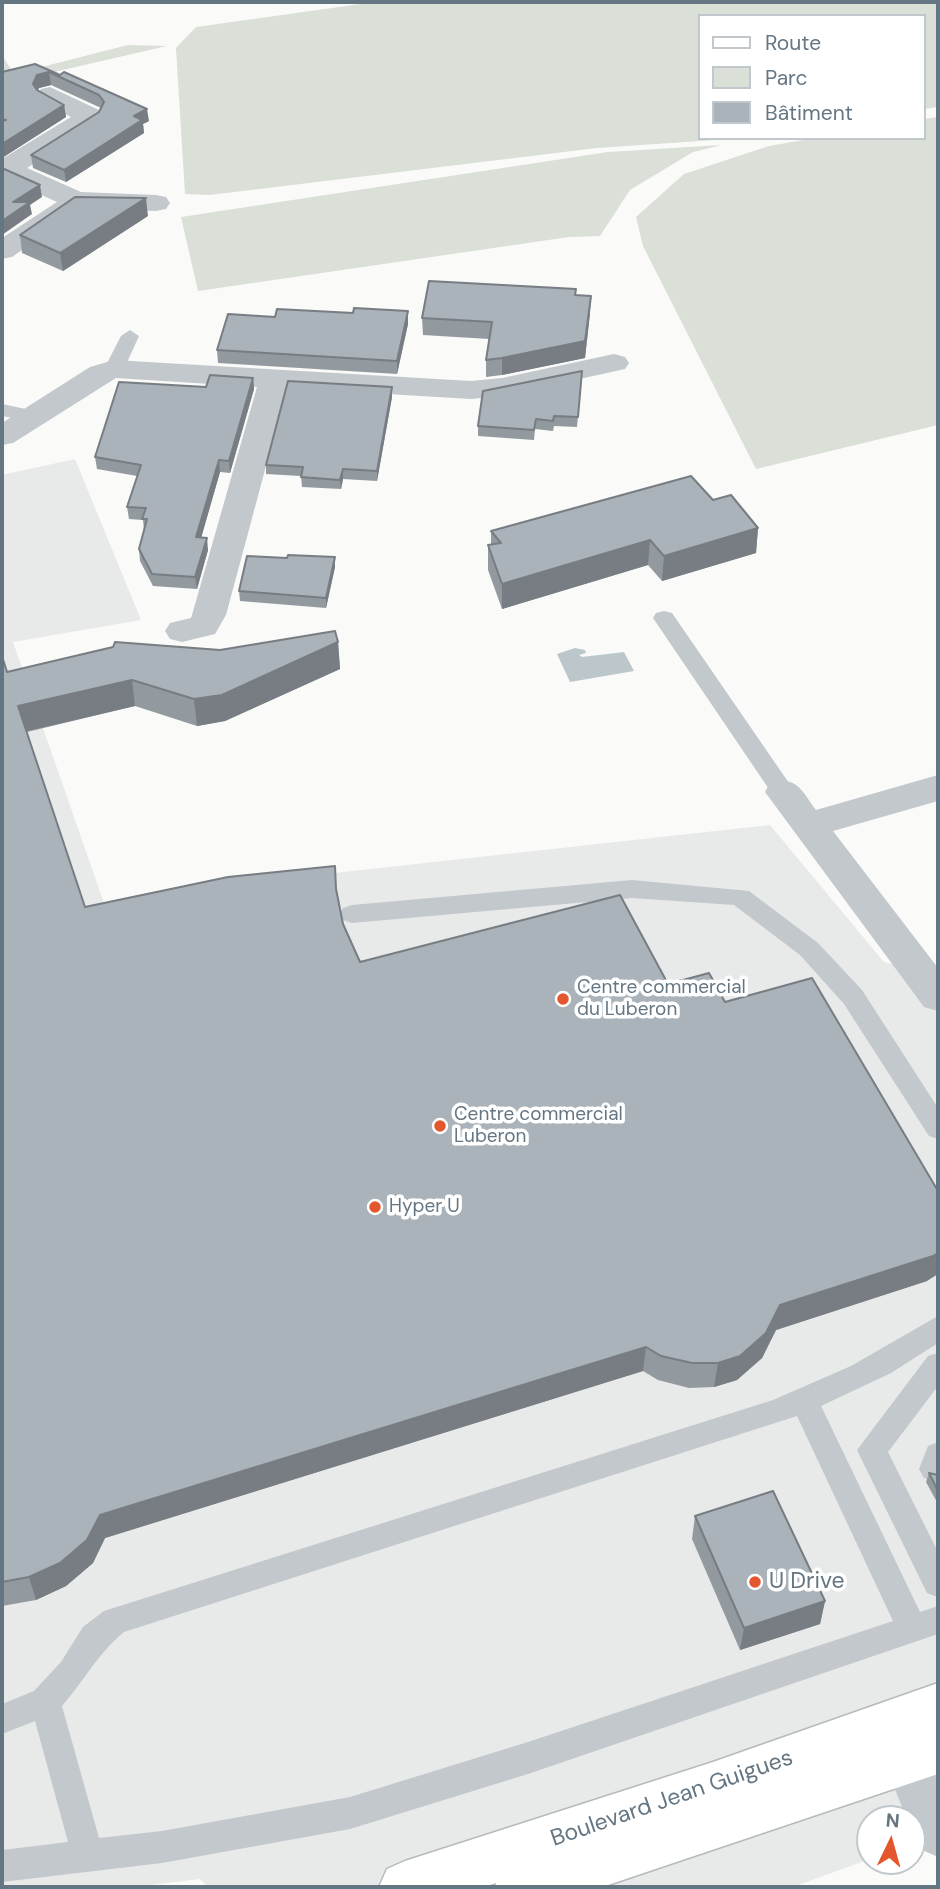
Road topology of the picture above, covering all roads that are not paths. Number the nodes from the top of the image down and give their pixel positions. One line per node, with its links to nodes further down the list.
1 (50, 95): 2 (street)
2 (4, 168): 3 (street)
3 (76, 200): 4 (street); 5 (street)
4 (156, 203)
5 (2, 250)
6 (130, 336): 8 (lane)
7 (614, 363): 9 (street)
8 (114, 369): 9 (street); 11 (street)
9 (275, 379): 14 (street)
10 (2, 410): 11 (lane)
11 (33, 416): 12 (street)
12 (2, 436)
13 (664, 618): 16 (lane)
14 (182, 631)
15 (938, 788): 17 (street)
16 (783, 792): 17 (street)
17 (808, 825): 19 (street)
18 (352, 914): 20 (lane)
19 (938, 996)
20 (938, 1129)
21 (933, 1350): 22 (lane); 23 (lane)
22 (804, 1400): 24 (lane); 25 (lane)
23 (938, 1583)
24 (925, 1624): 30 (lane)
25 (45, 1702): 27 (lane); 30 (lane)
26 (938, 1707): 32 (main road, Boulevard Jean Guigues)
27 (2, 1719)
28 (923, 1755): 29 (street); 33 (main road, Boulevard Jean Guigues)
29 (938, 1832)
30 (88, 1856): 31 (lane)
31 (2, 1866)
32 (405, 1887)
33 (521, 1887)

